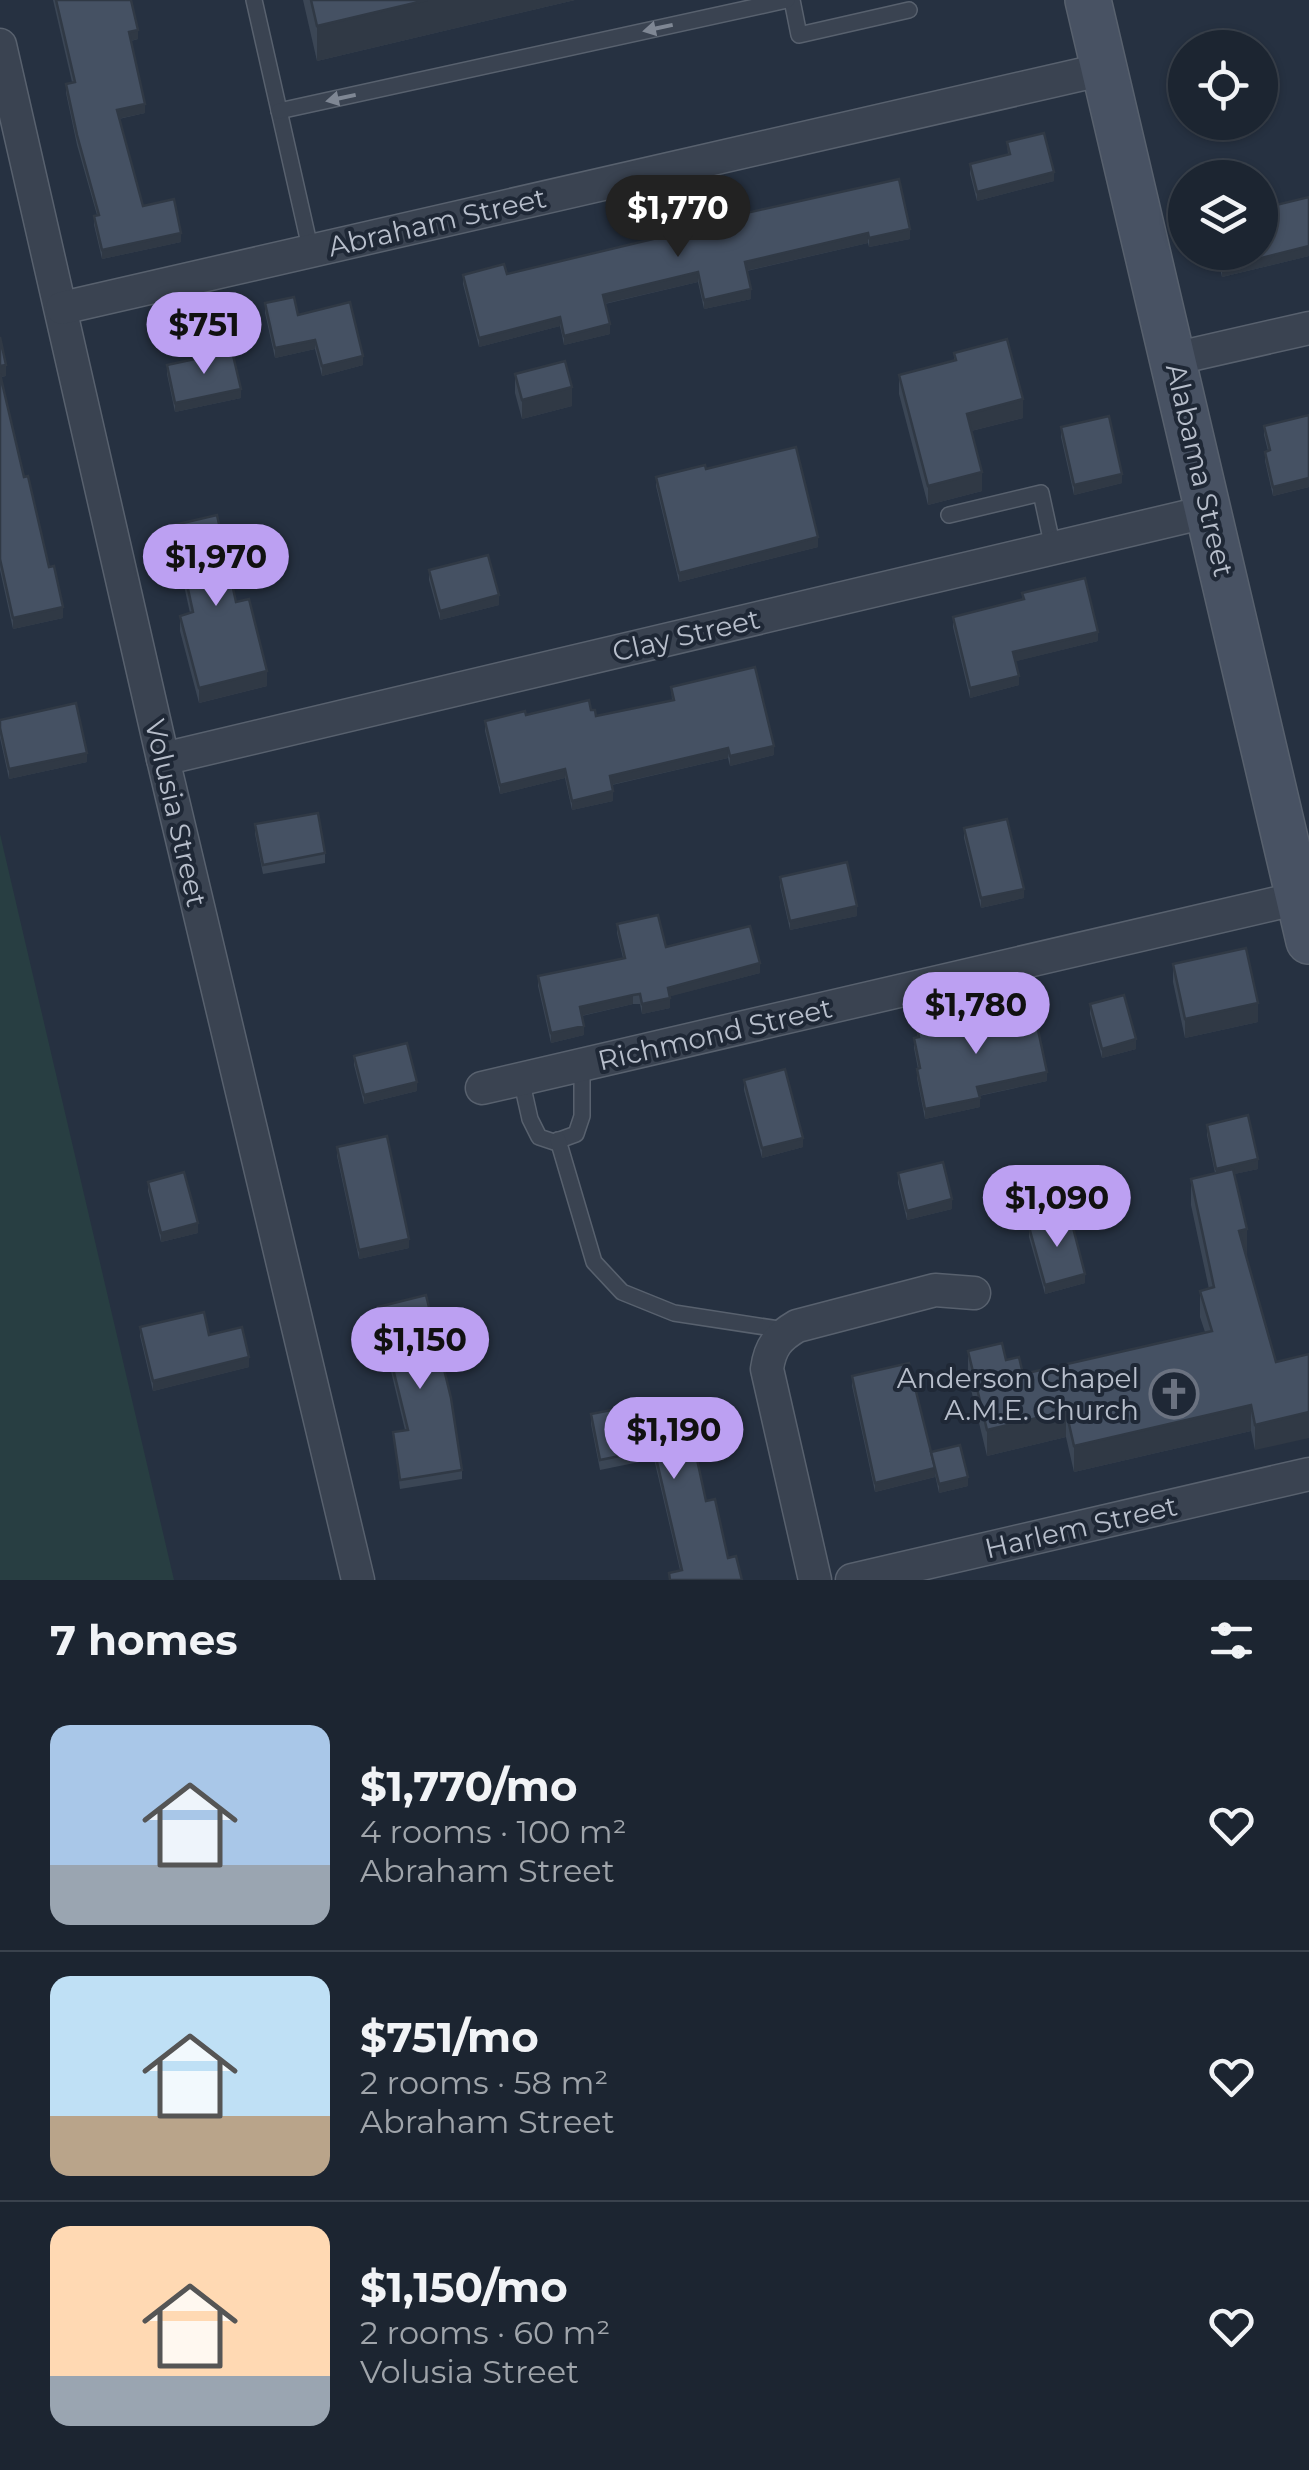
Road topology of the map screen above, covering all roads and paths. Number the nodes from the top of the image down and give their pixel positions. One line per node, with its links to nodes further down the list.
1 (254, 0): 7 (lane)
2 (790, 0): 4 (lane); 7 (lane, one-way to 7)
3 (1088, 0): 6 (street, Alabama Street)
4 (908, 10)
5 (0, 45): 9 (street, Volusia Street)
6 (1104, 69): 8 (street, Abraham Street); 11 (street, Alabama Street)
7 (279, 112): 8 (lane)
8 (311, 252): 9 (street, Abraham Street)
9 (62, 308): 15 (street, Volusia Street)
10 (1309, 328): 11 (street)
11 (1174, 359): 12 (street, Alabama Street)
12 (1210, 510): 14 (street, Clay Street); 16 (street, Alabama Street)
13 (949, 515): 14 (lane)
14 (1053, 548): 15 (street, Clay Street)
15 (163, 759): 25 (street, Volusia Street)
16 (1296, 833): 17 (street, Alabama Street)
17 (1304, 919): 18 (street, Richmond Street)
18 (582, 1065): 19 (street, Richmond Street); 21 (lane)
19 (520, 1079): 20 (street, Richmond Street); 21 (lane)
20 (482, 1088)
21 (558, 1140): 23 (lane)
22 (974, 1293): 23 (street)
23 (784, 1333): 26 (street)
24 (1309, 1474): 27 (street, Harlem Street)
25 (358, 1580)
26 (815, 1580)
27 (852, 1580)

